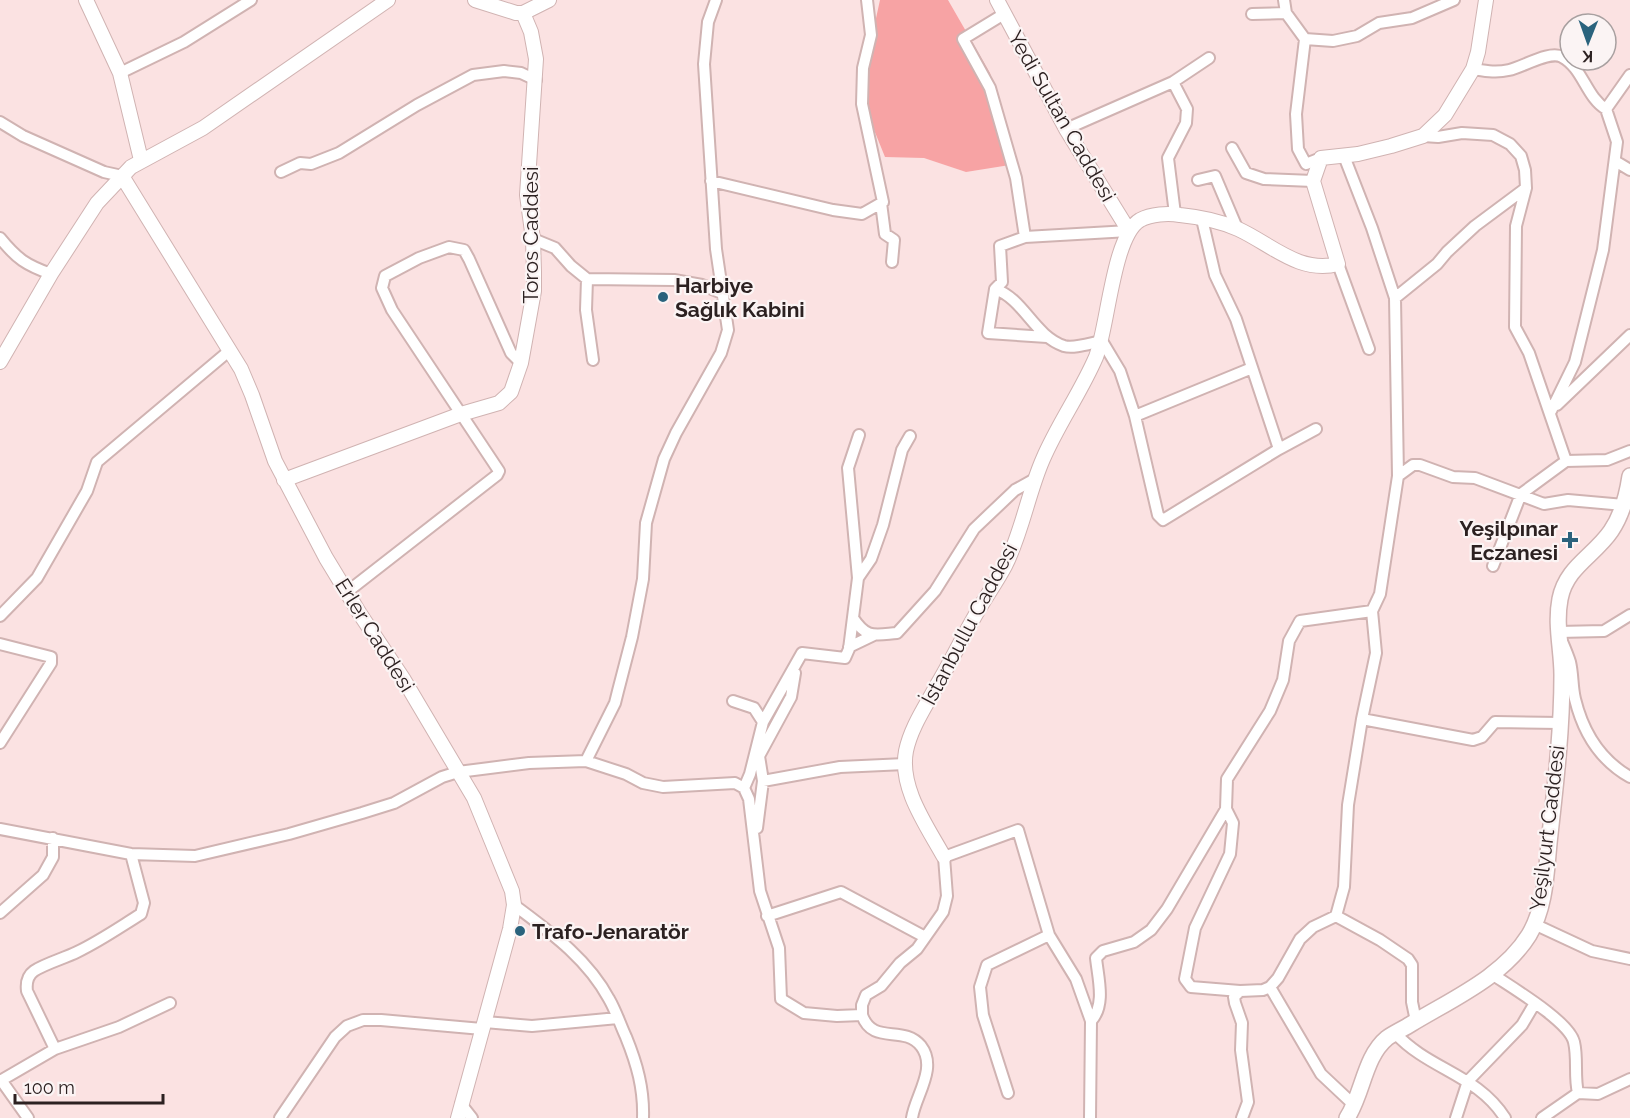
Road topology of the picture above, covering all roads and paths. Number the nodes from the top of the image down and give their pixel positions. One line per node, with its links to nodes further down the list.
1 (86, 0): 19 (street)
2 (251, 0): 19 (street)
3 (388, 0): 30 (street)
4 (475, 0): 12 (street)
5 (549, 0): 12 (street)
6 (716, 0): 36 (street)
7 (867, 0): 39 (street)
8 (997, 0): 14 (street, Yedi Sultan Caddesi)
9 (1284, 0): 13 (street)
10 (1454, 0): 16 (street)
11 (1486, 0): 18 (street)
12 (523, 12): 21 (street, Toros Caddesi)
13 (1286, 13): 15 (street); 16 (street)
14 (1004, 14): 25 (street, Yedi Sultan Caddesi); 44 (street)
15 (1252, 14)
16 (1305, 39): 29 (street)
17 (1209, 58): 22 (street)
18 (1473, 69): 23 (street); 26 (street)
19 (120, 73): 30 (street)
20 (1630, 75): 23 (street)
21 (536, 80): 33 (street); 46 (street, Toros Caddesi)
22 (1173, 82): 25 (street); 40 (street)
23 (1606, 109): 31 (street)
24 (0, 122): 34 (street)
25 (1066, 129): 43 (street, Yedi Sultan Caddesi)
26 (1423, 136): 28 (street); 38 (street)
27 (1232, 148): 37 (street)
28 (1344, 156): 29 (street); 53 (street)
29 (1321, 158): 37 (street)
30 (141, 160): 34 (street)
31 (1615, 161): 32 (street); 63 (street)
32 (1630, 170)
33 (281, 172)
34 (122, 176): 49 (street); 58 (street, Erler Caddesi)
35 (1198, 180): 42 (street)
36 (711, 181): 39 (street); 52 (street)
37 (1313, 181): 48 (street)
38 (1526, 188): 53 (street); 66 (street)
39 (881, 203): 47 (street)
40 (1175, 214): 41 (street); 43 (street)
41 (1202, 219): 42 (street); 62 (street)
42 (1237, 228): 48 (street)
43 (1129, 231): 44 (street); 56 (street, İstanbullu Caddesi)
44 (1024, 237): 51 (street)
45 (0, 238): 49 (street)
46 (533, 239): 50 (street); 61 (street, Toros Caddesi)
47 (892, 262)
48 (1338, 264): 57 (street)
49 (51, 274): 60 (street)
50 (587, 279): 52 (street); 59 (street)
51 (995, 289): 55 (street); 55 (street)
52 (722, 293): 96 (street)
53 (1395, 298): 73 (street)
54 (1630, 335): 63 (street)
55 (1047, 337): 56 (street)
56 (1102, 341): 65 (street); 75 (street, İstanbullu Caddesi)
57 (1369, 349)
58 (229, 351): 76 (street, Erler Caddesi); 84 (street)
59 (592, 360)
60 (0, 362)
61 (521, 363): 64 (street, Toros Caddesi); 64 (street)
62 (1252, 368): 65 (street); 70 (street)
63 (1551, 411): 66 (street)
64 (461, 414): 76 (street, Toros Caddesi); 81 (street)
65 (1135, 416): 70 (street)
66 (1554, 426): 72 (street)
67 (1316, 429): 70 (street)
68 (859, 435): 80 (street)
69 (910, 436): 80 (street)
70 (1279, 449)
71 (1630, 451): 72 (street)
72 (1566, 461): 77 (street)
73 (1398, 476): 77 (street); 82 (street)
74 (1630, 476): 78 (main road, Yeşilyurt Caddesi)
75 (1035, 479): 87 (street); 97 (street, İstanbullu Caddesi)
76 (284, 480): 81 (street, Erler Caddesi)
77 (1521, 494): 78 (street); 79 (street)
78 (1624, 505): 86 (main road, Yeşilyurt Caddesi)
79 (1493, 566)
80 (858, 578): 85 (street)
81 (347, 592): 98 (street, Erler Caddesi)
82 (1372, 611): 92 (street); 102 (street)
83 (1630, 615): 86 (street)
84 (0, 616)
85 (853, 618): 87 (street); 89 (street)
86 (1558, 632): 94 (main road, Yeşilyurt Caddesi); 99 (street)
87 (874, 635): 89 (street)
88 (0, 644): 95 (street)
89 (849, 647): 90 (street)
90 (797, 663): 93 (street); 100 (street)
91 (732, 701): 93 (street)
92 (1362, 719): 94 (street); 111 (street)
93 (763, 722): 101 (street)
94 (1560, 723): 112 (main road, Yeşilyurt Caddesi)
95 (0, 743)
96 (586, 761): 98 (street); 101 (street)
97 (905, 764): 100 (street); 107 (street, İstanbullu Caddesi)
98 (458, 772): 106 (street); 108 (street, Erler Caddesi)
99 (1630, 777)
100 (762, 781): 105 (street)
101 (744, 788): 105 (street)
102 (1226, 809): 118 (street); 123 (street)
103 (0, 829): 104 (street)
104 (53, 838): 106 (street); 109 (street)
105 (754, 846): 110 (street)
106 (131, 854): 127 (street)
107 (944, 857): 113 (street); 114 (street)
108 (514, 905): 122 (street); 125 (street, Erler Caddesi)
109 (0, 913)
110 (767, 916): 114 (street); 121 (street)
111 (1336, 916): 117 (street); 124 (street)
112 (1534, 924): 115 (street); 116 (main road, Yeşilyurt Caddesi)
113 (1049, 935): 123 (street); 131 (street)
114 (925, 937): 121 (street)
115 (1630, 959)
116 (1492, 974): 120 (street); 124 (main road, Yeşilyurt Caddesi)
117 (1270, 987): 118 (street); 134 (street)
118 (1240, 991): 141 (street)
119 (170, 1003): 127 (street)
120 (1535, 1004): 130 (street); 132 (street)
121 (862, 1015): 139 (street)
122 (618, 1018): 125 (street); 138 (street)
123 (1091, 1021): 140 (street)
124 (1416, 1021): 126 (main road, Yeşilyurt Caddesi)
125 (483, 1025): 133 (street, Erler Caddesi); 136 (street)
126 (1395, 1033): 130 (street); 134 (main road, Yeşilyurt Caddesi)
127 (55, 1049): 129 (street)
128 (1630, 1079): 132 (street)
129 (0, 1081): 135 (street)
130 (1468, 1081): 142 (street); 143 (street)
131 (1008, 1093)
132 (1578, 1093): 144 (street)
133 (459, 1111): 137 (street)
134 (1350, 1112)
135 (28, 1118)
136 (280, 1118)
137 (472, 1118)
138 (643, 1118)
139 (912, 1118)
140 (1090, 1118)
141 (1242, 1118)
142 (1456, 1118)
143 (1505, 1118)
144 (1542, 1118)

